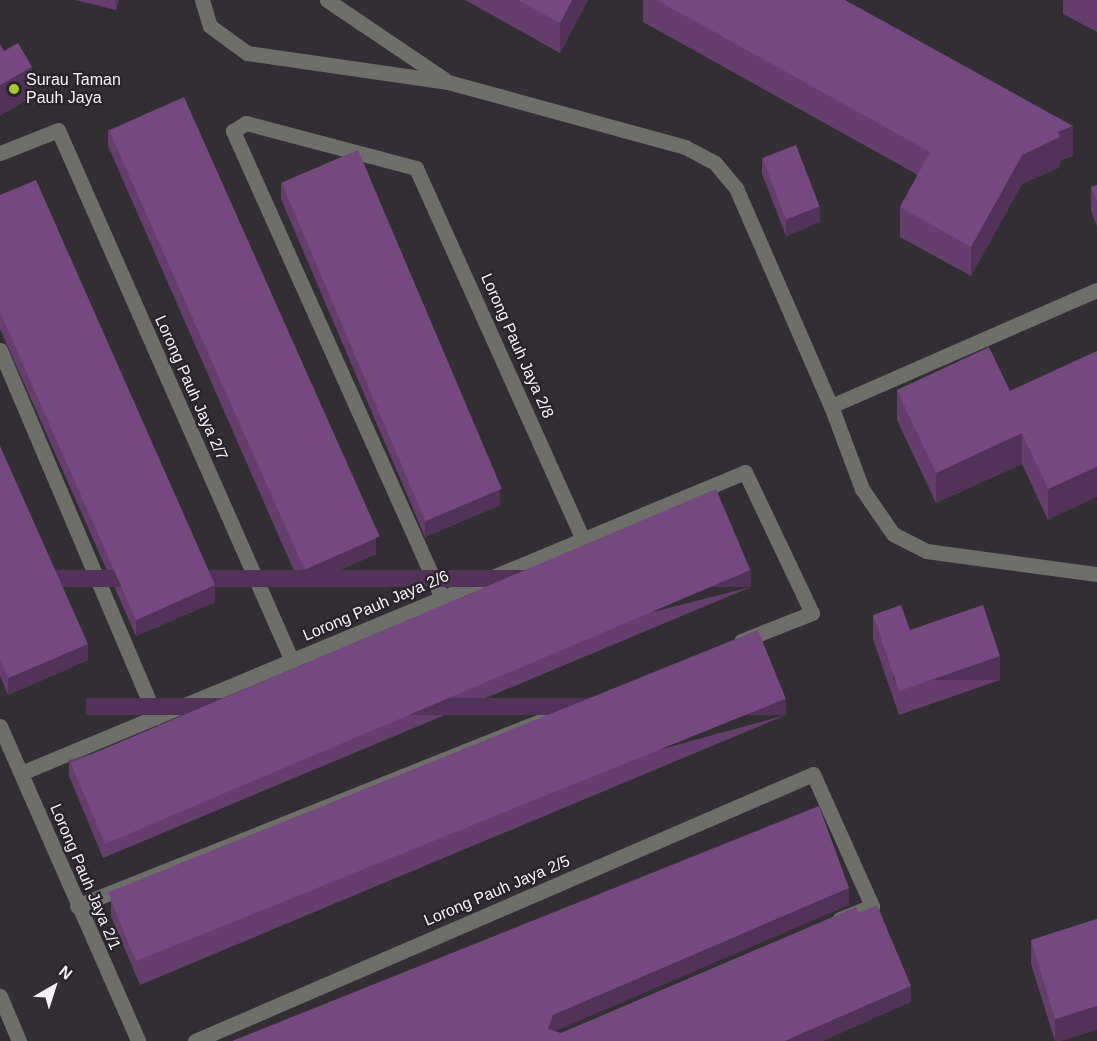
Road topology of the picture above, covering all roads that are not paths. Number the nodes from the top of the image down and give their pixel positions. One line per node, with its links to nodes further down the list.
1 (202, 0): 3 (street)
2 (327, 0): 3 (street)
3 (448, 82): 7 (street)
4 (0, 153): 12 (street, Lorong Pauh Jaya 2/7)
5 (1097, 290): 7 (street)
6 (0, 350): 14 (street)
7 (831, 406): 9 (street)
8 (583, 539): 10 (street, Lorong Pauh Jaya 2/6); 10 (street, Lorong Pauh Jaya 2/8); 11 (street, Lorong Pauh Jaya 2/6)
9 (1097, 574)
10 (442, 598): 12 (street, Lorong Pauh Jaya 2/6)
11 (724, 648)
12 (292, 661): 14 (street, Lorong Pauh Jaya 2/6)
13 (560, 713): 17 (street)
14 (156, 717): 16 (street, Lorong Pauh Jaya 2/6)
15 (0, 726): 16 (street, Lorong Pauh Jaya 2/1)
16 (21, 773): 17 (street, Lorong Pauh Jaya 2/1)
17 (77, 906): 21 (street, Lorong Pauh Jaya 2/1)
18 (828, 924): 22 (street, Lorong Pauh Jaya 2/5)
19 (2, 1005): 20 (street)
20 (19, 1041)
21 (138, 1041)
22 (195, 1041)

